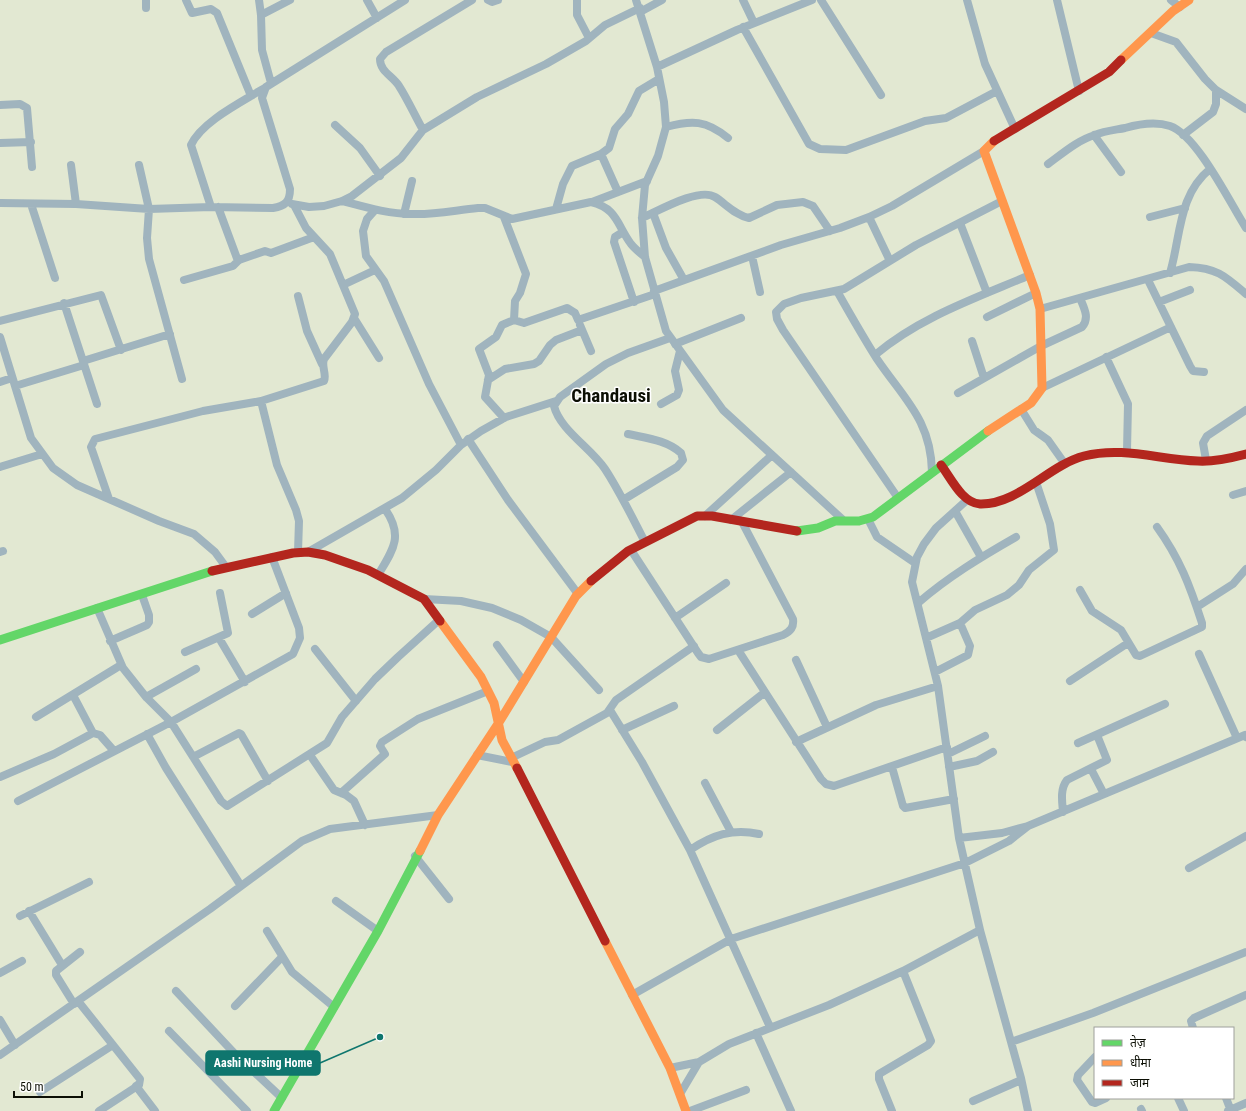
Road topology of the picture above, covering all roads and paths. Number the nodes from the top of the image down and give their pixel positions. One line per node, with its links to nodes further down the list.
1 (186, 0): 34 (street)
2 (259, 0): 21 (street)
3 (290, 0): 21 (street)
4 (368, 0): 22 (street)
5 (405, 0): 22 (street)
6 (472, 0): 40 (street)
7 (488, 0): 8 (street)
8 (498, 0)
9 (577, 0): 26 (street)
10 (636, 0): 20 (street)
11 (662, 0): 20 (street)
12 (743, 0): 23 (street)
13 (812, 0): 23 (street)
14 (821, 0): 33 (street)
15 (967, 0): 31 (street)
16 (1057, 0): 32 (street)
17 (1171, 0): 19 (street)
18 (1189, 0): 19 (street)
19 (1180, 7): 25 (street)
20 (640, 10): 26 (street); 27 (street)
21 (261, 15): 29 (street)
22 (376, 18): 29 (street)
23 (754, 22): 24 (street)
24 (743, 27): 27 (street); 31 (street)
25 (1151, 33): 30 (street); 32 (street)
26 (589, 38): 40 (street)
27 (657, 67): 28 (street)
28 (659, 79): 38 (street); 47 (street)
29 (269, 85): 34 (street); 64 (street)
30 (1216, 90): 36 (street); 42 (street)
31 (997, 91): 39 (street)
32 (1079, 91): 39 (street)
33 (881, 95)
34 (251, 96): 65 (street)
35 (0, 105): 44 (street)
36 (1245, 107)
37 (335, 125): 54 (street)
38 (666, 127): 43 (street); 56 (street)
39 (1015, 129): 46 (street)
40 (422, 130): 54 (street)
41 (1094, 135): 42 (street); 49 (street); 53 (street)
42 (1183, 135): 52 (street)
43 (728, 138)
44 (31, 142): 45 (street); 51 (street)
45 (0, 143)
46 (984, 151): 59 (street); 73 (street)
47 (601, 154): 57 (street); 68 (street)
48 (71, 164): 63 (street)
49 (1048, 164)
50 (138, 165): 67 (street)
51 (32, 167)
52 (1210, 169): 66 (street); 77 (street)
53 (1121, 172)
54 (380, 176): 58 (street)
55 (412, 181): 71 (street)
56 (647, 181): 57 (street); 74 (street)
57 (618, 192): 60 (street)
58 (342, 201): 64 (street); 69 (street)
59 (1002, 201): 76 (street); 87 (street)
60 (591, 202): 68 (street); 79 (street)
61 (0, 204): 62 (street)
62 (30, 204): 63 (street); 88 (street)
63 (76, 204): 67 (street)
64 (290, 204): 65 (street); 80 (street)
65 (215, 207): 67 (street); 83 (street)
66 (1185, 208): 75 (street); 86 (street)
67 (149, 209): 114 (street)
68 (556, 209): 72 (street)
69 (375, 210): 71 (street); 85 (street)
70 (653, 213): 74 (street); 78 (street); 90 (street)
71 (404, 214): 72 (street)
72 (504, 217): 109 (street)
73 (869, 217): 78 (street); 84 (street)
74 (642, 218): 82 (street)
75 (1150, 218)
76 (960, 222): 84 (street); 98 (street)
77 (1246, 228)
78 (830, 231): 81 (street)
79 (624, 232): 82 (street); 102 (street)
80 (314, 237): 83 (street); 92 (street)
81 (752, 256): 90 (street); 95 (street)
82 (645, 257): 96 (street)
83 (238, 261): 89 (street)
84 (890, 261): 94 (street)
85 (375, 270): 92 (street); 145 (street)
86 (1170, 273): 91 (street); 99 (street)
87 (1030, 275): 97 (street); 98 (street)
88 (55, 278)
89 (184, 280)
90 (684, 280): 96 (street)
91 (1148, 280): 101 (street); 103 (street)
92 (343, 285): 107 (street)
93 (1190, 290): 103 (street)
94 (837, 291): 122 (street); 159 (street)
95 (760, 292)
96 (654, 293): 102 (street); 115 (street)
97 (1036, 293): 105 (street); 106 (street)
98 (987, 294): 122 (street)
99 (1246, 294)
100 (298, 296): 126 (street)
101 (1080, 298): 105 (street); 118 (street)
102 (634, 302): 110 (street)
103 (1159, 302): 112 (street)
104 (64, 303): 111 (street); 120 (street); 125 (street)
105 (1040, 309): 118 (street)
106 (987, 317)
107 (354, 318): 124 (street); 126 (street)
108 (741, 318): 119 (street)
109 (514, 320): 110 (street); 131 (street)
110 (578, 320): 113 (street)
111 (0, 321)
112 (1171, 327): 123 (street); 127 (street)
113 (582, 330): 121 (street); 131 (street)
114 (170, 334): 120 (street); 130 (street)
115 (670, 338): 119 (street); 137 (street)
116 (972, 341): 129 (street)
117 (1, 342): 128 (street)
118 (1041, 346): 129 (street); 134 (street)
119 (677, 348): 139 (street); 149 (street)
120 (121, 350): 125 (street)
121 (591, 351)
122 (875, 355): 155 (street)
123 (1106, 357): 134 (street); 146 (street)
124 (379, 358)
125 (84, 363): 133 (street); 138 (street)
126 (322, 364): 136 (street)
127 (1204, 372)
128 (12, 378): 132 (street); 133 (street)
129 (984, 378): 135 (street)
130 (182, 379)
131 (488, 380): 142 (street)
132 (0, 382)
133 (15, 386): 147 (street)
134 (1042, 388): 140 (street)
135 (958, 393)
136 (261, 400): 160 (street); 174 (street)
137 (556, 401): 142 (street); 161 (street)
138 (97, 404)
139 (661, 404)
140 (1021, 409): 151 (street); 152 (street)
141 (1246, 410): 150 (street)
142 (504, 418): 144 (street)
143 (628, 434): 161 (street)
144 (468, 439): 145 (street); 185 (street)
145 (461, 445): 163 (street)
146 (1127, 451): 150 (street); 151 (street)
147 (42, 454): 153 (street); 160 (street)
148 (1246, 455): 150 (street)
149 (772, 456): 154 (street); 165 (street)
150 (1206, 460)
151 (1065, 464): 156 (street)
152 (941, 465): 155 (street); 162 (street)
153 (0, 467)
154 (791, 472): 166 (street); 168 (street)
155 (932, 472): 159 (street)
156 (1036, 482): 162 (street); 194 (street)
157 (1246, 491): 158 (street)
158 (1233, 495)
159 (898, 498): 167 (street)
160 (109, 499): 178 (street)
161 (623, 500): 172 (street)
162 (967, 500): 164 (street)
163 (385, 509): 174 (street); 180 (street)
164 (955, 511): 176 (street); 177 (street)
165 (704, 516): 168 (street); 172 (street)
166 (842, 519): 167 (street); 169 (street)
167 (868, 519): 177 (street)
168 (731, 520): 169 (street)
169 (742, 522): 204 (street)
170 (1157, 527): 189 (street)
171 (1016, 537): 176 (street)
172 (645, 542): 173 (street)
173 (631, 550): 185 (street); 192 (street)
174 (303, 552): 175 (street); 180 (street)
175 (272, 557): 178 (street); 184 (street)
176 (981, 557): 188 (street)
177 (915, 563): 188 (street)
178 (226, 567): 186 (street)
179 (1246, 569): 189 (street)
180 (378, 575): 187 (street)
181 (726, 584): 192 (street)
182 (1080, 590): 200 (street)
183 (220, 593): 196 (street)
184 (286, 593): 191 (street); 212 (street)
185 (578, 594): 195 (street)
186 (142, 595): 190 (street); 199 (street)
187 (424, 599): 193 (street); 195 (street)
188 (918, 604): 197 (street)
189 (1197, 607): 200 (street)
190 (97, 608): 198 (street); 199 (street)
191 (252, 614)
192 (675, 618): 202 (street)
193 (439, 620): 216 (street); 220 (street)
194 (960, 623): 197 (street); 210 (street)
195 (552, 637): 213 (street); 215 (street)
196 (219, 638): 205 (street); 212 (street)
197 (926, 638): 210 (street)
198 (0, 640)
199 (110, 641): 208 (street)
200 (1128, 643): 211 (street)
201 (498, 645): 213 (street)
202 (694, 646): 204 (street); 223 (street)
203 (315, 649): 220 (street)
204 (738, 650): 217 (street)
205 (185, 652)
206 (1199, 654): 234 (street)
207 (796, 660): 227 (street)
208 (121, 666): 218 (street); 219 (street)
209 (196, 669): 219 (street)
210 (935, 672): 214 (street)
211 (1070, 681)
212 (245, 682): 225 (street)
213 (524, 682): 226 (street)
214 (938, 686): 227 (street); 238 (street)
215 (599, 690)
216 (488, 691): 226 (street); 250 (street)
217 (764, 693): 229 (street); 235 (street)
218 (73, 695): 224 (street); 230 (street)
219 (146, 697): 225 (street)
220 (356, 701): 240 (street)
221 (1165, 704): 232 (street)
222 (674, 706): 228 (street)
223 (610, 710): 228 (street); 243 (street)
224 (36, 717)
225 (171, 722): 231 (street); 242 (street)
226 (498, 724): 241 (street); 243 (street)
227 (827, 727): 235 (street)
228 (622, 730): 262 (street)
229 (717, 730)
230 (93, 733): 237 (street); 247 (street)
231 (147, 734): 237 (street); 267 (street)
232 (1097, 735): 236 (street); 246 (street)
233 (985, 736): 238 (street)
234 (1243, 736): 251 (street)
235 (796, 742): 244 (street)
236 (1078, 744)
237 (114, 751): 253 (street)
238 (947, 751): 244 (street); 245 (street)
239 (993, 752): 245 (street)
240 (310, 755): 248 (street); 250 (street)
241 (477, 755): 243 (street); 255 (street)
242 (193, 757): 248 (street); 248 (street)
243 (512, 760): 284 (street)
244 (892, 766): 252 (street)
245 (949, 767): 252 (street)
246 (1091, 769): 251 (street); 254 (street)
247 (0, 777)
248 (268, 781)
249 (705, 783): 258 (street)
250 (341, 793): 256 (street)
251 (1104, 794): 254 (street)
252 (954, 799): 261 (street)
253 (18, 801)
254 (1063, 812): 257 (street)
255 (438, 815): 256 (street); 263 (street)
256 (366, 825): 267 (street)
257 (1028, 826): 261 (street); 264 (street)
258 (731, 832): 259 (street); 262 (street)
259 (759, 834)
260 (1246, 836): 265 (street)
261 (959, 838): 264 (street)
262 (690, 850): 275 (street)
263 (415, 856): 268 (street); 274 (street)
264 (965, 863): 272 (street); 275 (street)
265 (1189, 868)
266 (89, 882): 270 (street)
267 (241, 886): 286 (street)
268 (449, 899)
269 (336, 901): 274 (street)
270 (29, 911): 271 (street); 280 (street)
271 (20, 916)
272 (980, 930): 281 (street); 294 (street)
273 (266, 931): 278 (street)
274 (378, 931): 288 (street)
275 (731, 939): 284 (street); 290 (street)
276 (80, 952): 280 (street)
277 (1246, 952): 294 (street)
278 (282, 957): 287 (street); 288 (street)
279 (22, 961): 282 (street)
280 (62, 965): 286 (street)
281 (903, 971): 290 (street); 319 (street)
282 (0, 973)
283 (176, 991): 306 (street)
284 (632, 995): 300 (street)
285 (1246, 995): 291 (street)
286 (76, 1002): 295 (street); 296 (street)
287 (235, 1006)
288 (334, 1007): 306 (street)
289 (0, 1020): 295 (street)
290 (770, 1027): 293 (street)
291 (1193, 1027)
292 (169, 1031): 314 (street)
293 (756, 1033): 299 (street); 318 (street)
294 (1011, 1042): 301 (street)
295 (15, 1045): 297 (street)
296 (113, 1045): 302 (street); 304 (street)
297 (0, 1055)
298 (1094, 1058): 307 (street)
299 (699, 1062): 300 (street); 305 (street)
300 (670, 1068): 305 (street)
301 (1021, 1080): 310 (street); 320 (street)
302 (136, 1086): 312 (street); 313 (street)
303 (746, 1090): 317 (street)
304 (40, 1092)
305 (680, 1094): 316 (street)
306 (282, 1098): 315 (street)
307 (1104, 1099)
308 (1178, 1099): 321 (street)
309 (1226, 1099): 322 (street)
310 (973, 1101)
311 (1246, 1103): 322 (street)
312 (99, 1111)
313 (155, 1111)
314 (247, 1111)
315 (274, 1111)
316 (686, 1111)
317 (690, 1111)
318 (791, 1111)
319 (892, 1111)
320 (1028, 1111)
321 (1184, 1111)
322 (1230, 1111)

